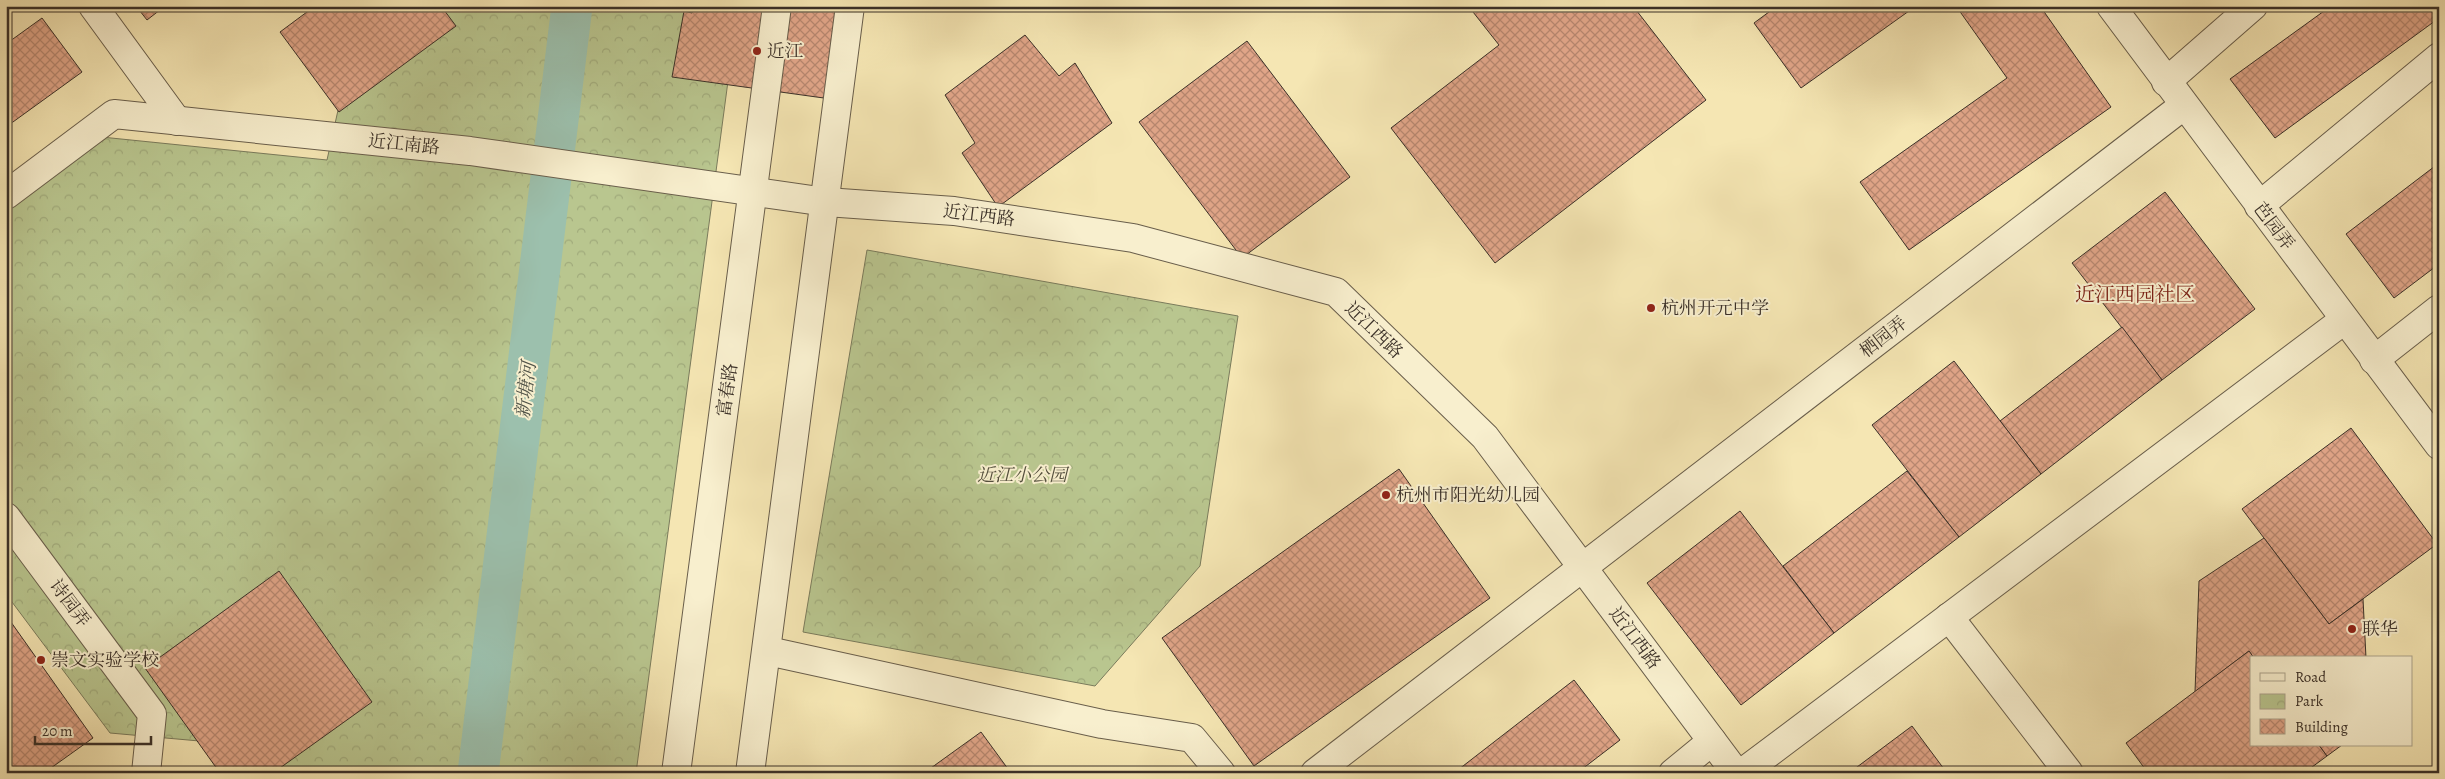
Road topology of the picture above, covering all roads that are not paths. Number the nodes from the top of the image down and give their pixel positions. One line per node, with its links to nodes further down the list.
1 (93, 6): 9 (street)
2 (777, 6): 10 (street, 富春路)
3 (850, 6): 12 (street)
4 (2111, 6): 7 (street, 芭园弄)
5 (2252, 6): 7 (street)
6 (2439, 57): 13 (street)
7 (2166, 82): 8 (street, 芭园弄)
8 (2183, 106): 13 (street, 芭园弄); 19 (street, 栖园弄)
9 (177, 121): 10 (street, 近江南路); 11 (street, 近江南路)
10 (754, 193): 12 (street, 近江南路); 24 (street, 富春路)
11 (6, 195)
12 (826, 202): 19 (street, 近江西路); 21 (street)
13 (2259, 206): 15 (street, 芭园弄)
14 (2439, 309): 16 (street)
15 (2344, 320): 16 (street, 芭园弄); 20 (street)
16 (2374, 360): 17 (street, 芭园弄)
17 (2439, 445)
18 (6, 517): 23 (street, 诗园弄)
19 (1582, 568): 22 (street, 近江西路); 27 (street, 栖园弄)
20 (1950, 617): 30 (street); 31 (street)
21 (768, 651): 25 (street); 26 (street)
22 (1712, 741): 28 (street); 29 (street, 近江西路)
23 (146, 773)
24 (676, 773)
25 (750, 773)
26 (1221, 773)
27 (1315, 773)
28 (1672, 773)
29 (1736, 773)
30 (1742, 773)
31 (2070, 773)

